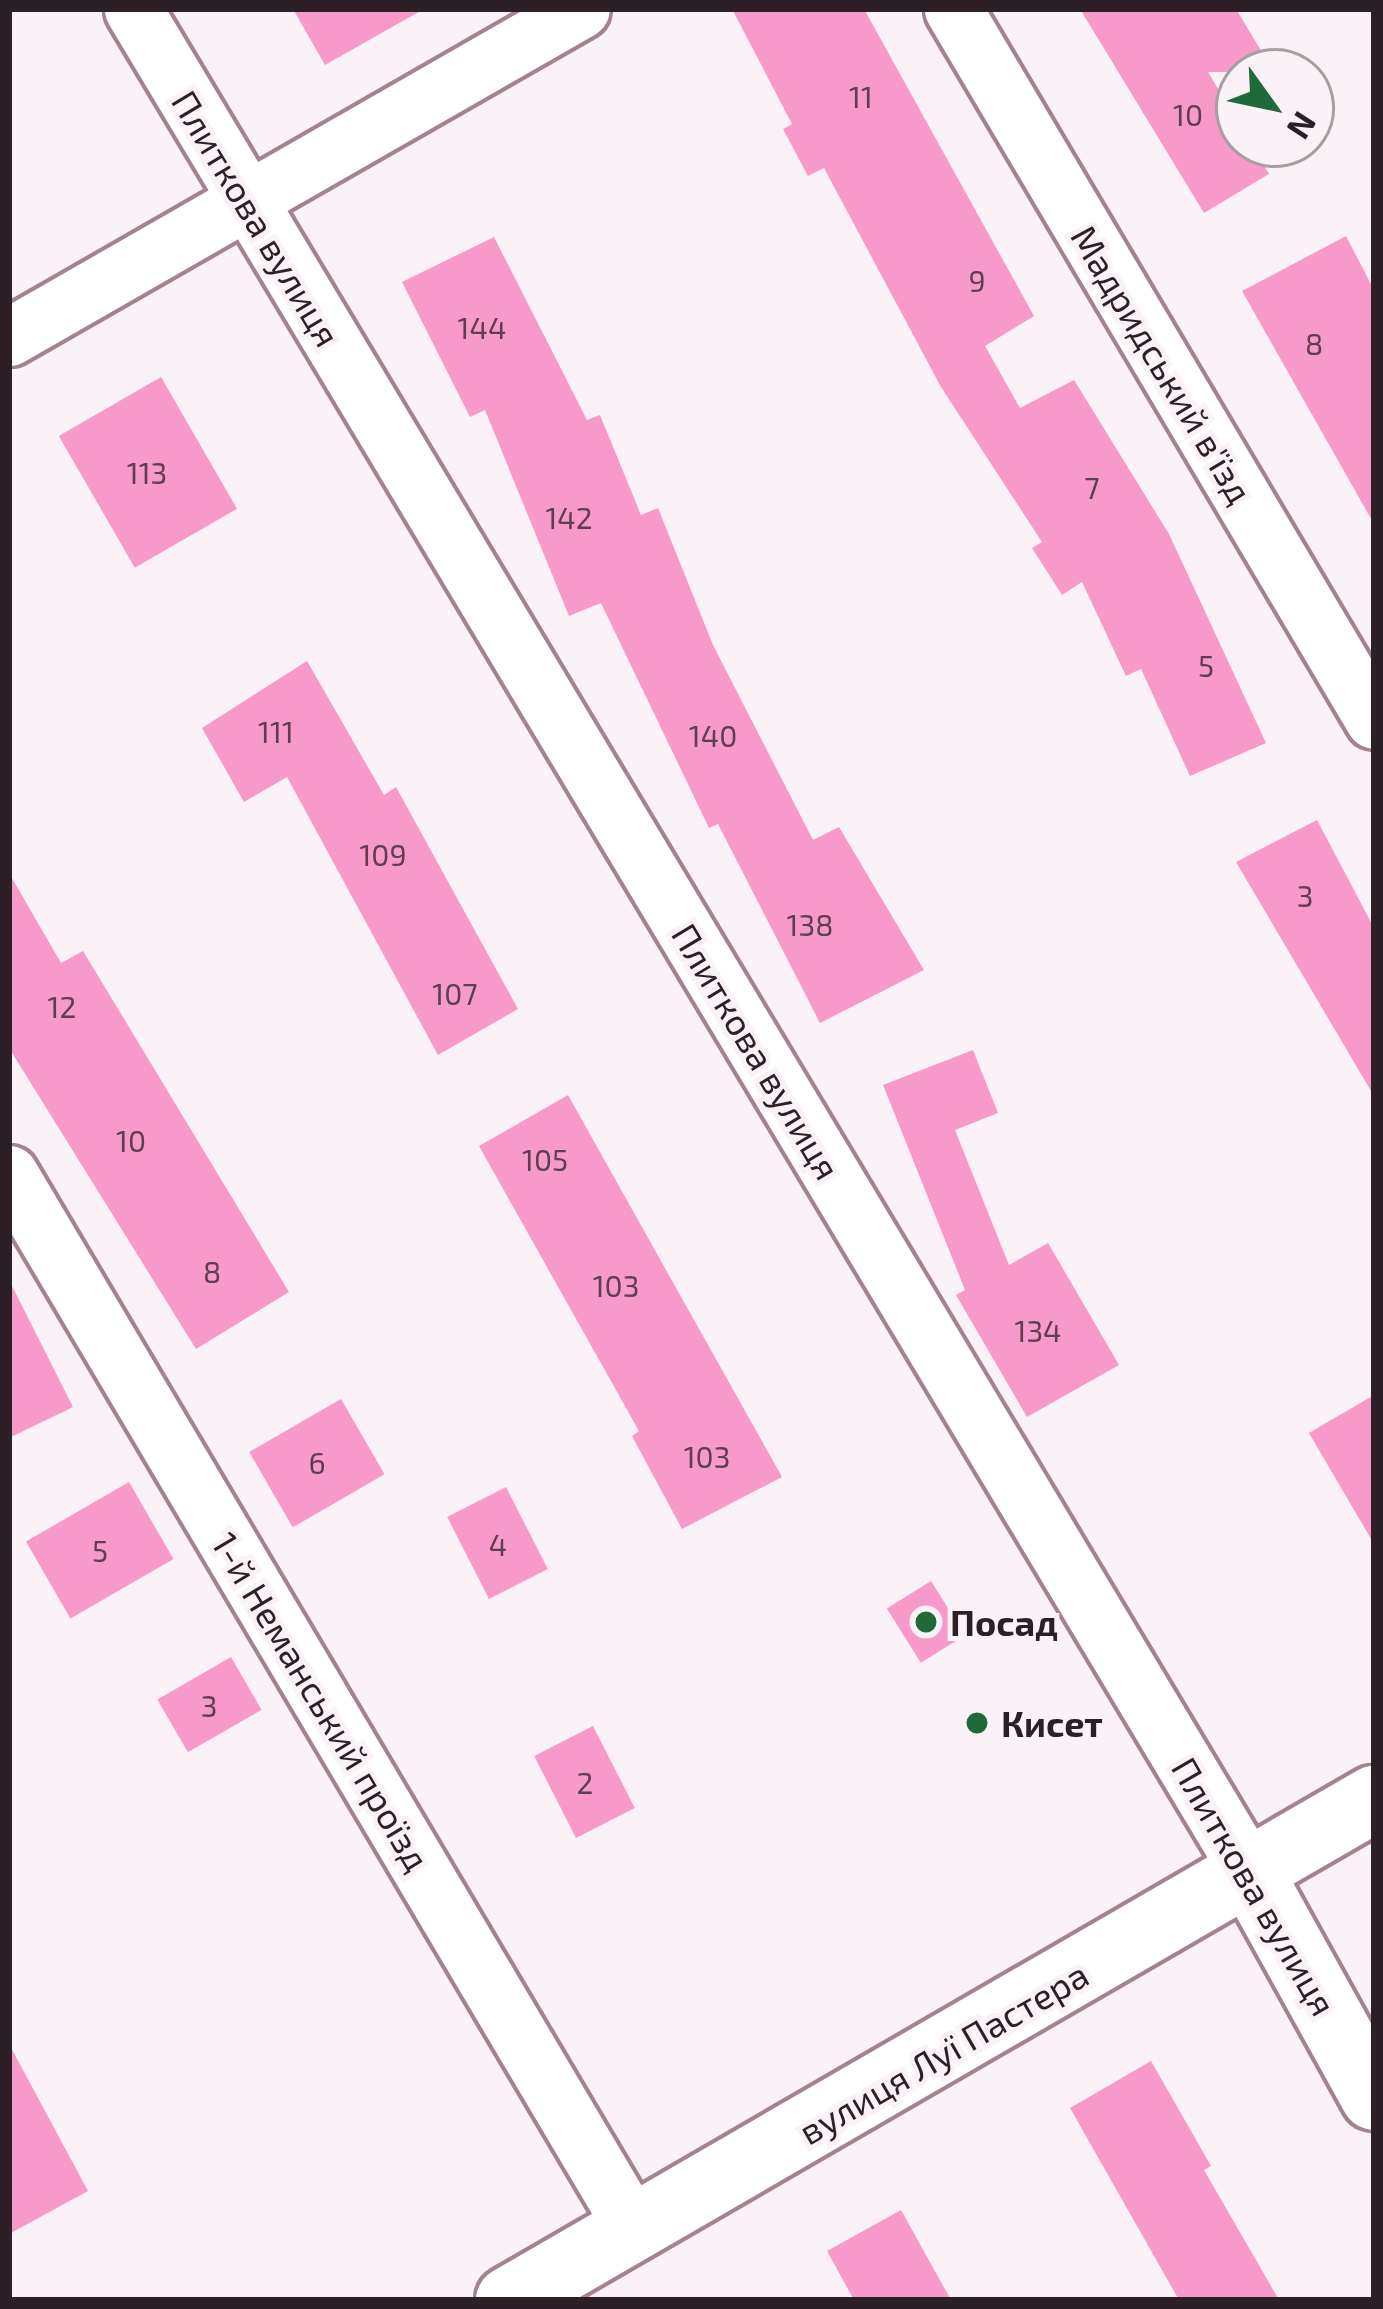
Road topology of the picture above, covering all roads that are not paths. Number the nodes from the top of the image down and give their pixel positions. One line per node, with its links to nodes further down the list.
1 (134, 9): 4 (street, Плиткова вулиця)
2 (581, 9): 4 (street)
3 (953, 9): 6 (street, Мадридський в'їзд)
4 (247, 202): 5 (street); 9 (street, Плиткова вулиця)
5 (9, 337)
6 (1374, 720)
7 (9, 1174): 11 (street, 1-й Неманський проїзд)
8 (1374, 1799): 9 (street, вулиця Луї Пастера)
9 (1250, 1873): 10 (street, Плиткова вулиця); 11 (street, вулиця Луї Пастера)
10 (1374, 2097)
11 (634, 2228): 12 (street, вулиця Луї Пастера)
12 (509, 2300)

